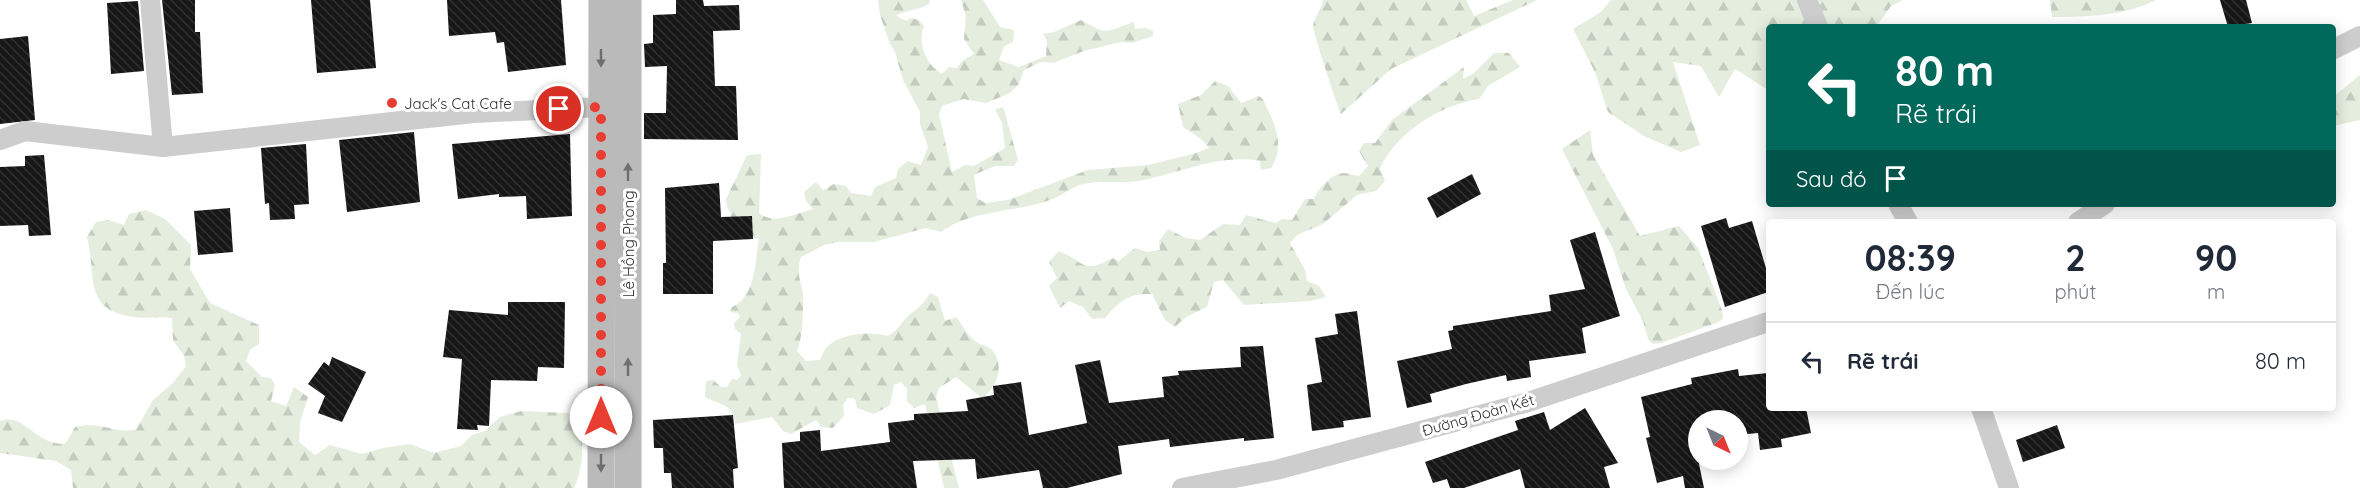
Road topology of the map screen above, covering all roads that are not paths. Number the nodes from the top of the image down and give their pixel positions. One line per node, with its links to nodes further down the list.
1 (150, 0): 10 (street)
2 (602, 0): 8 (street, Lê Hồng Phong, one-way to 8)
3 (628, 0): 16 (street, Lê Hồng Phong, one-way to 3)
4 (1807, 0): 5 (street)
5 (1817, 24)
6 (2360, 36): 7 (street)
7 (2336, 48)
8 (601, 107): 10 (street); 15 (street, Lê Hồng Phong, one-way to 15)
9 (0, 140): 10 (street)
10 (163, 147)
11 (2100, 207): 12 (street)
12 (2082, 219)
13 (1766, 322): 17 (street, Đường Đoàn Kết)
14 (1982, 411): 18 (street)
15 (601, 488)
16 (628, 488)
17 (1182, 488)
18 (2009, 488)

